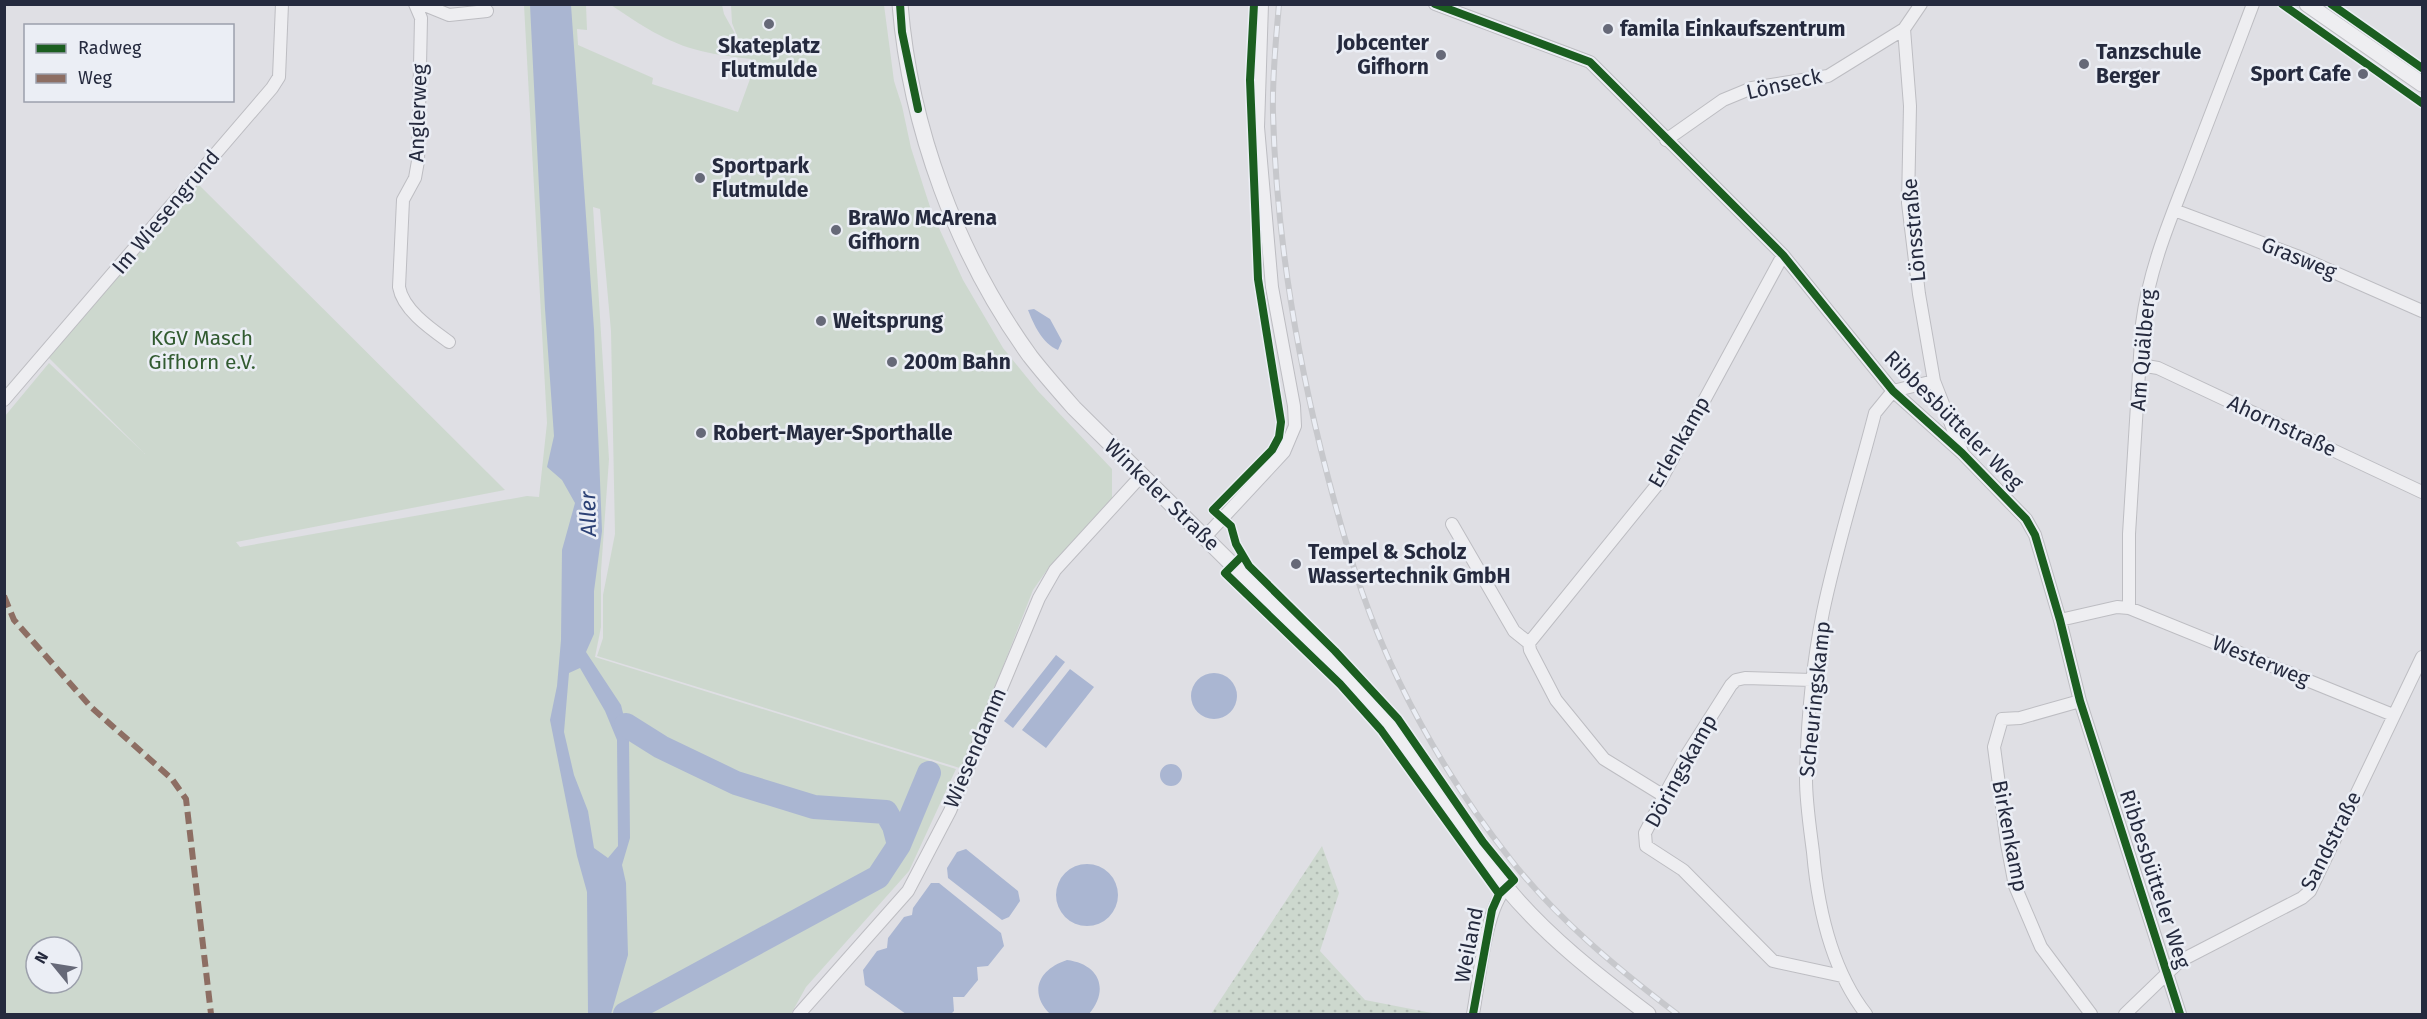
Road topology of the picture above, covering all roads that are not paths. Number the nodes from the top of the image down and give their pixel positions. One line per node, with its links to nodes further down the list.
1 (282, 4): 21 (street, Im Wiesengrund)
2 (415, 4): 17 (street, Anglerweg)
3 (422, 4): 10 (street)
4 (900, 4): 23 (street, Winkeler Straße)
5 (1262, 4): 26 (street)
6 (1435, 4): 13 (street, Ribbesbütteler Weg)
7 (1921, 4): 11 (street)
8 (2253, 4): 14 (street, Am Quälberg)
9 (2307, 4): 12 (street)
10 (487, 11)
11 (1904, 29): 13 (street, Lönseck); 19 (street, Lönsstraße)
12 (2422, 84)
13 (1666, 140): 15 (street, Ribbesbütteler Weg)
14 (2174, 210): 16 (street, Grasweg); 18 (street, Am Quälberg)
15 (1783, 255): 20 (street, Ribbesbütteler Weg); 29 (street, Erlenkamp)
16 (2422, 311)
17 (449, 342)
18 (2140, 365): 24 (street, Ahornstraße); 27 (street, Am Quälberg)
19 (1934, 381): 20 (street); 22 (street, Lönsstraße)
20 (1893, 391): 22 (street, Ribbesbütteler Weg); 31 (street, Scheuringskamp)
21 (4, 400)
22 (1962, 453): 28 (street, Ribbesbütteler Weg)
23 (1141, 476): 26 (street, Winkeler Straße); 38 (street, Wiesendamm)
24 (2422, 492)
25 (1452, 524): 29 (street)
26 (1205, 537): 35 (street, Winkeler Straße)
27 (2129, 608): 28 (street); 33 (street, Westerweg)
28 (2060, 620): 32 (street, Ribbesbütteler Weg)
29 (1529, 643): 34 (street)
30 (2422, 657): 33 (street, Sandstraße)
31 (1812, 680): 34 (street, Döringskamp); 37 (street, Scheuringskamp)
32 (2080, 701): 36 (street, Ribbesbütteler Weg); 42 (street, Birkenkamp)
33 (2393, 715): 36 (street, Sandstraße)
34 (1664, 795): 37 (street, Döringskamp)
35 (1507, 887): 39 (street, Weiland); 40 (street, Winkeler Straße)
36 (2167, 973): 43 (street, Sandstraße); 44 (street, Ribbesbütteler Weg)
37 (1842, 976): 41 (street, Scheuringskamp)
38 (799, 1014)
39 (1473, 1014)
40 (1648, 1014)
41 (1866, 1014)
42 (2091, 1014)
43 (2125, 1014)
44 (2180, 1014)

